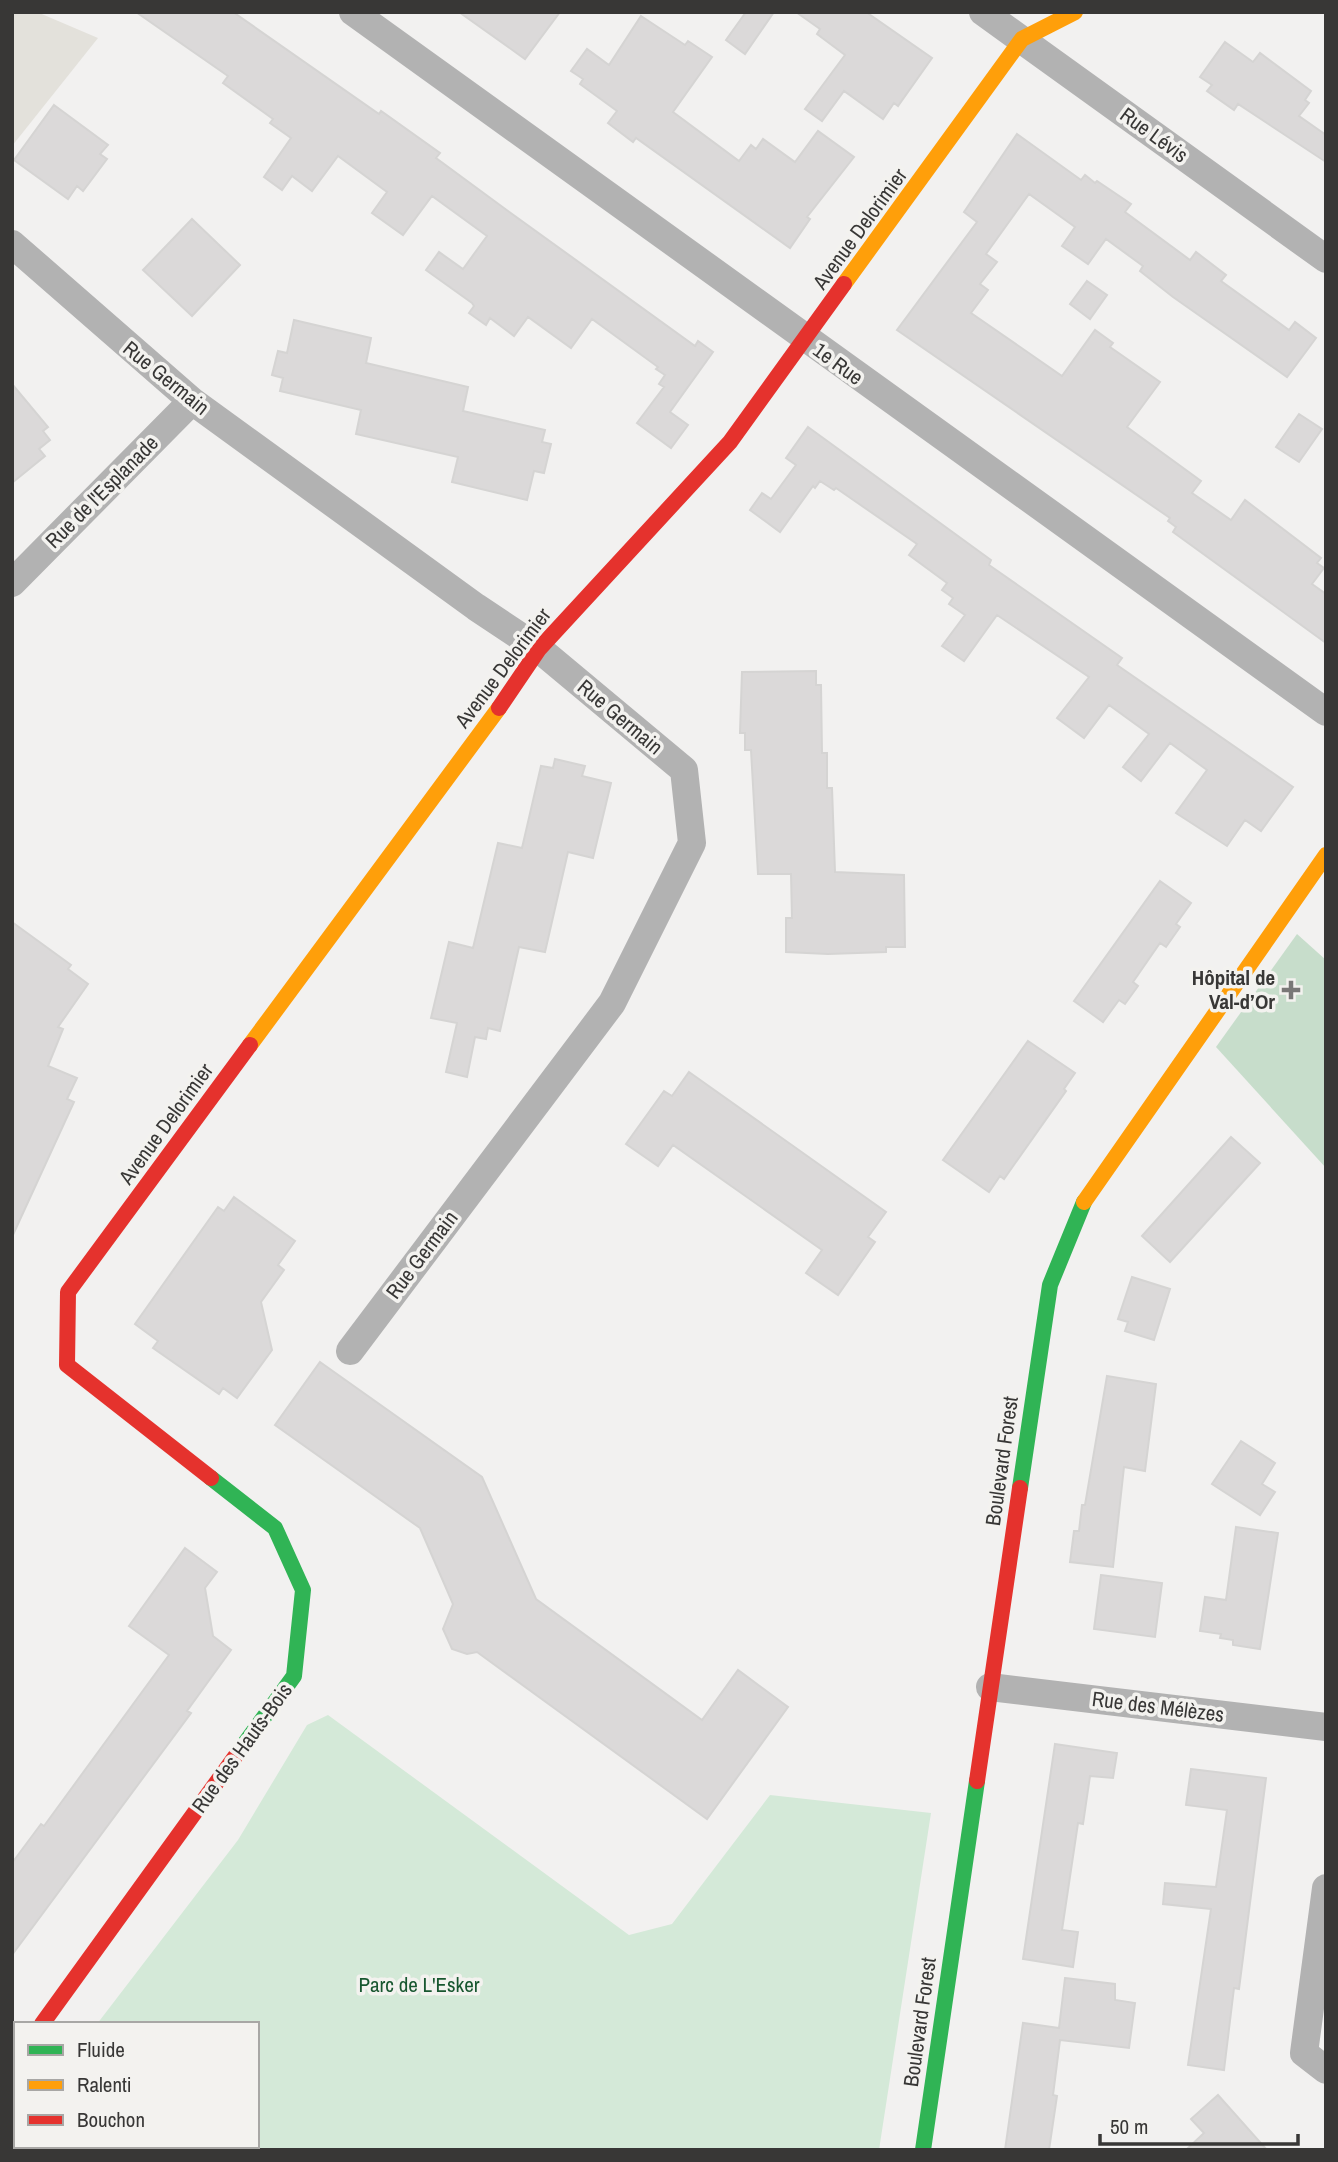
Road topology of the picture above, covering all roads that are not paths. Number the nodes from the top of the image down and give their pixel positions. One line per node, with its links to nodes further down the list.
1 (353, 12): 7 (street, 1e Rue)
2 (983, 12): 4 (street, Rue Lévis)
3 (1075, 12): 4 (street, Avenue Delorimier)
4 (1022, 40): 6 (street, Rue Lévis); 7 (street, Avenue Delorimier)
5 (12, 244): 8 (street, Rue Germain)
6 (1326, 259)
7 (806, 340): 10 (street, Avenue Delorimier); 11 (street, 1e Rue)
8 (192, 401): 9 (street, Rue de l'Esplanade); 10 (street, Rue Germain)
9 (12, 583)
10 (539, 649): 13 (street, Rue Germain); 14 (street, Avenue Delorimier)
11 (1326, 712)
12 (1326, 855): 15 (street, Boulevard Forest)
13 (350, 1351)
14 (67, 1365): 18 (street, Rue des Hauts-Bois)
15 (990, 1687): 16 (street, Rue des Mélèzes); 20 (street, Boulevard Forest)
16 (1326, 1727)
17 (1326, 1888): 19 (street)
18 (43, 2022)
19 (1326, 2070)
20 (923, 2150)

